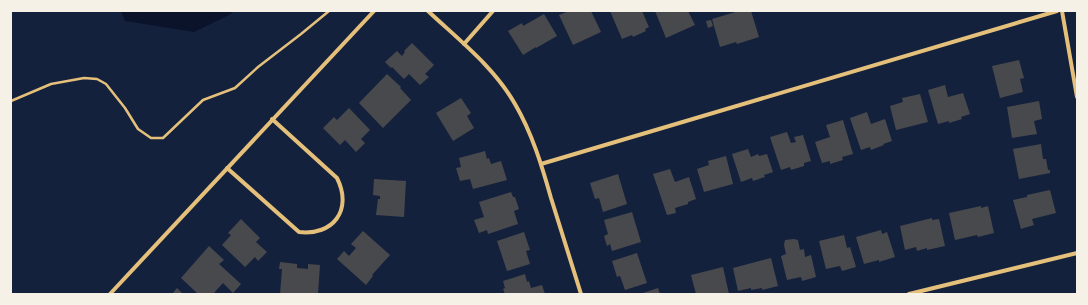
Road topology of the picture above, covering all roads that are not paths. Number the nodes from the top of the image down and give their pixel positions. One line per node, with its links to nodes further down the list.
1 (374, 11): 8 (street)
2 (428, 11): 6 (street)
3 (494, 11): 6 (street)
4 (1058, 11): 9 (street)
5 (1062, 11): 7 (street)
6 (464, 44): 9 (street)
7 (1077, 98)
8 (272, 119): 10 (street); 10 (street)
9 (541, 164): 13 (street)
10 (227, 168): 12 (street)
11 (1077, 253): 14 (street)
12 (110, 294)
13 (581, 294)
14 (909, 294)

